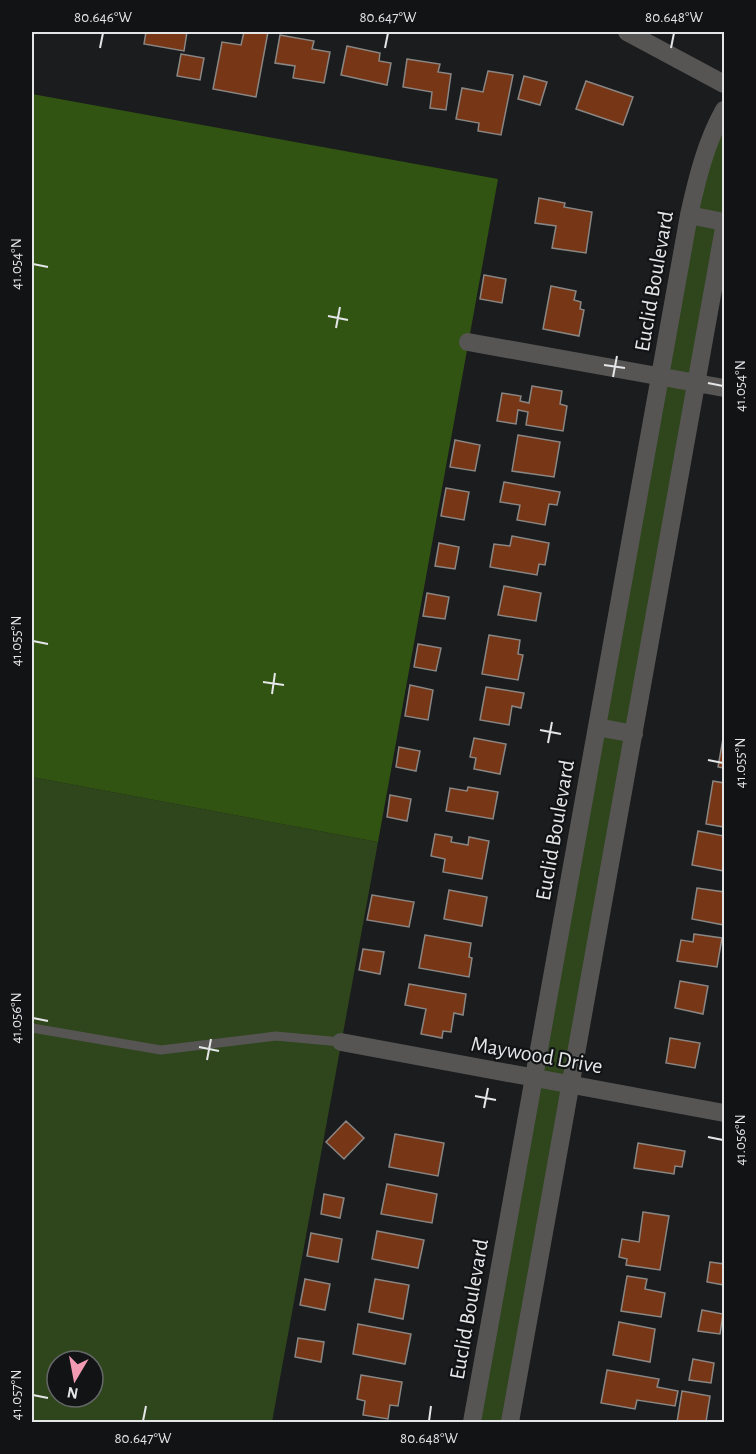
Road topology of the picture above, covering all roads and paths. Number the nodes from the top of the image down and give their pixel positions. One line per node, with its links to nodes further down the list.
1 (627, 32): 2 (street)
2 (724, 84)
3 (724, 110): 4 (street, Euclid Boulevard)
4 (689, 215): 5 (street); 8 (street, Euclid Boulevard)
5 (724, 222)
6 (724, 228): 9 (street)
7 (468, 342): 8 (street)
8 (660, 376): 9 (street); 11 (street, Euclid Boulevard)
9 (697, 383): 10 (street); 12 (street)
10 (724, 388)
11 (597, 727): 12 (street); 15 (street, Euclid Boulevard)
12 (634, 734): 16 (street)
13 (32, 1028): 14 (lane)
14 (341, 1042): 15 (street, Maywood Drive)
15 (534, 1078): 16 (street, Maywood Drive); 18 (street, Euclid Boulevard)
16 (571, 1085): 17 (street, Maywood Drive); 19 (street)
17 (724, 1113)
18 (472, 1422)
19 (510, 1422)

